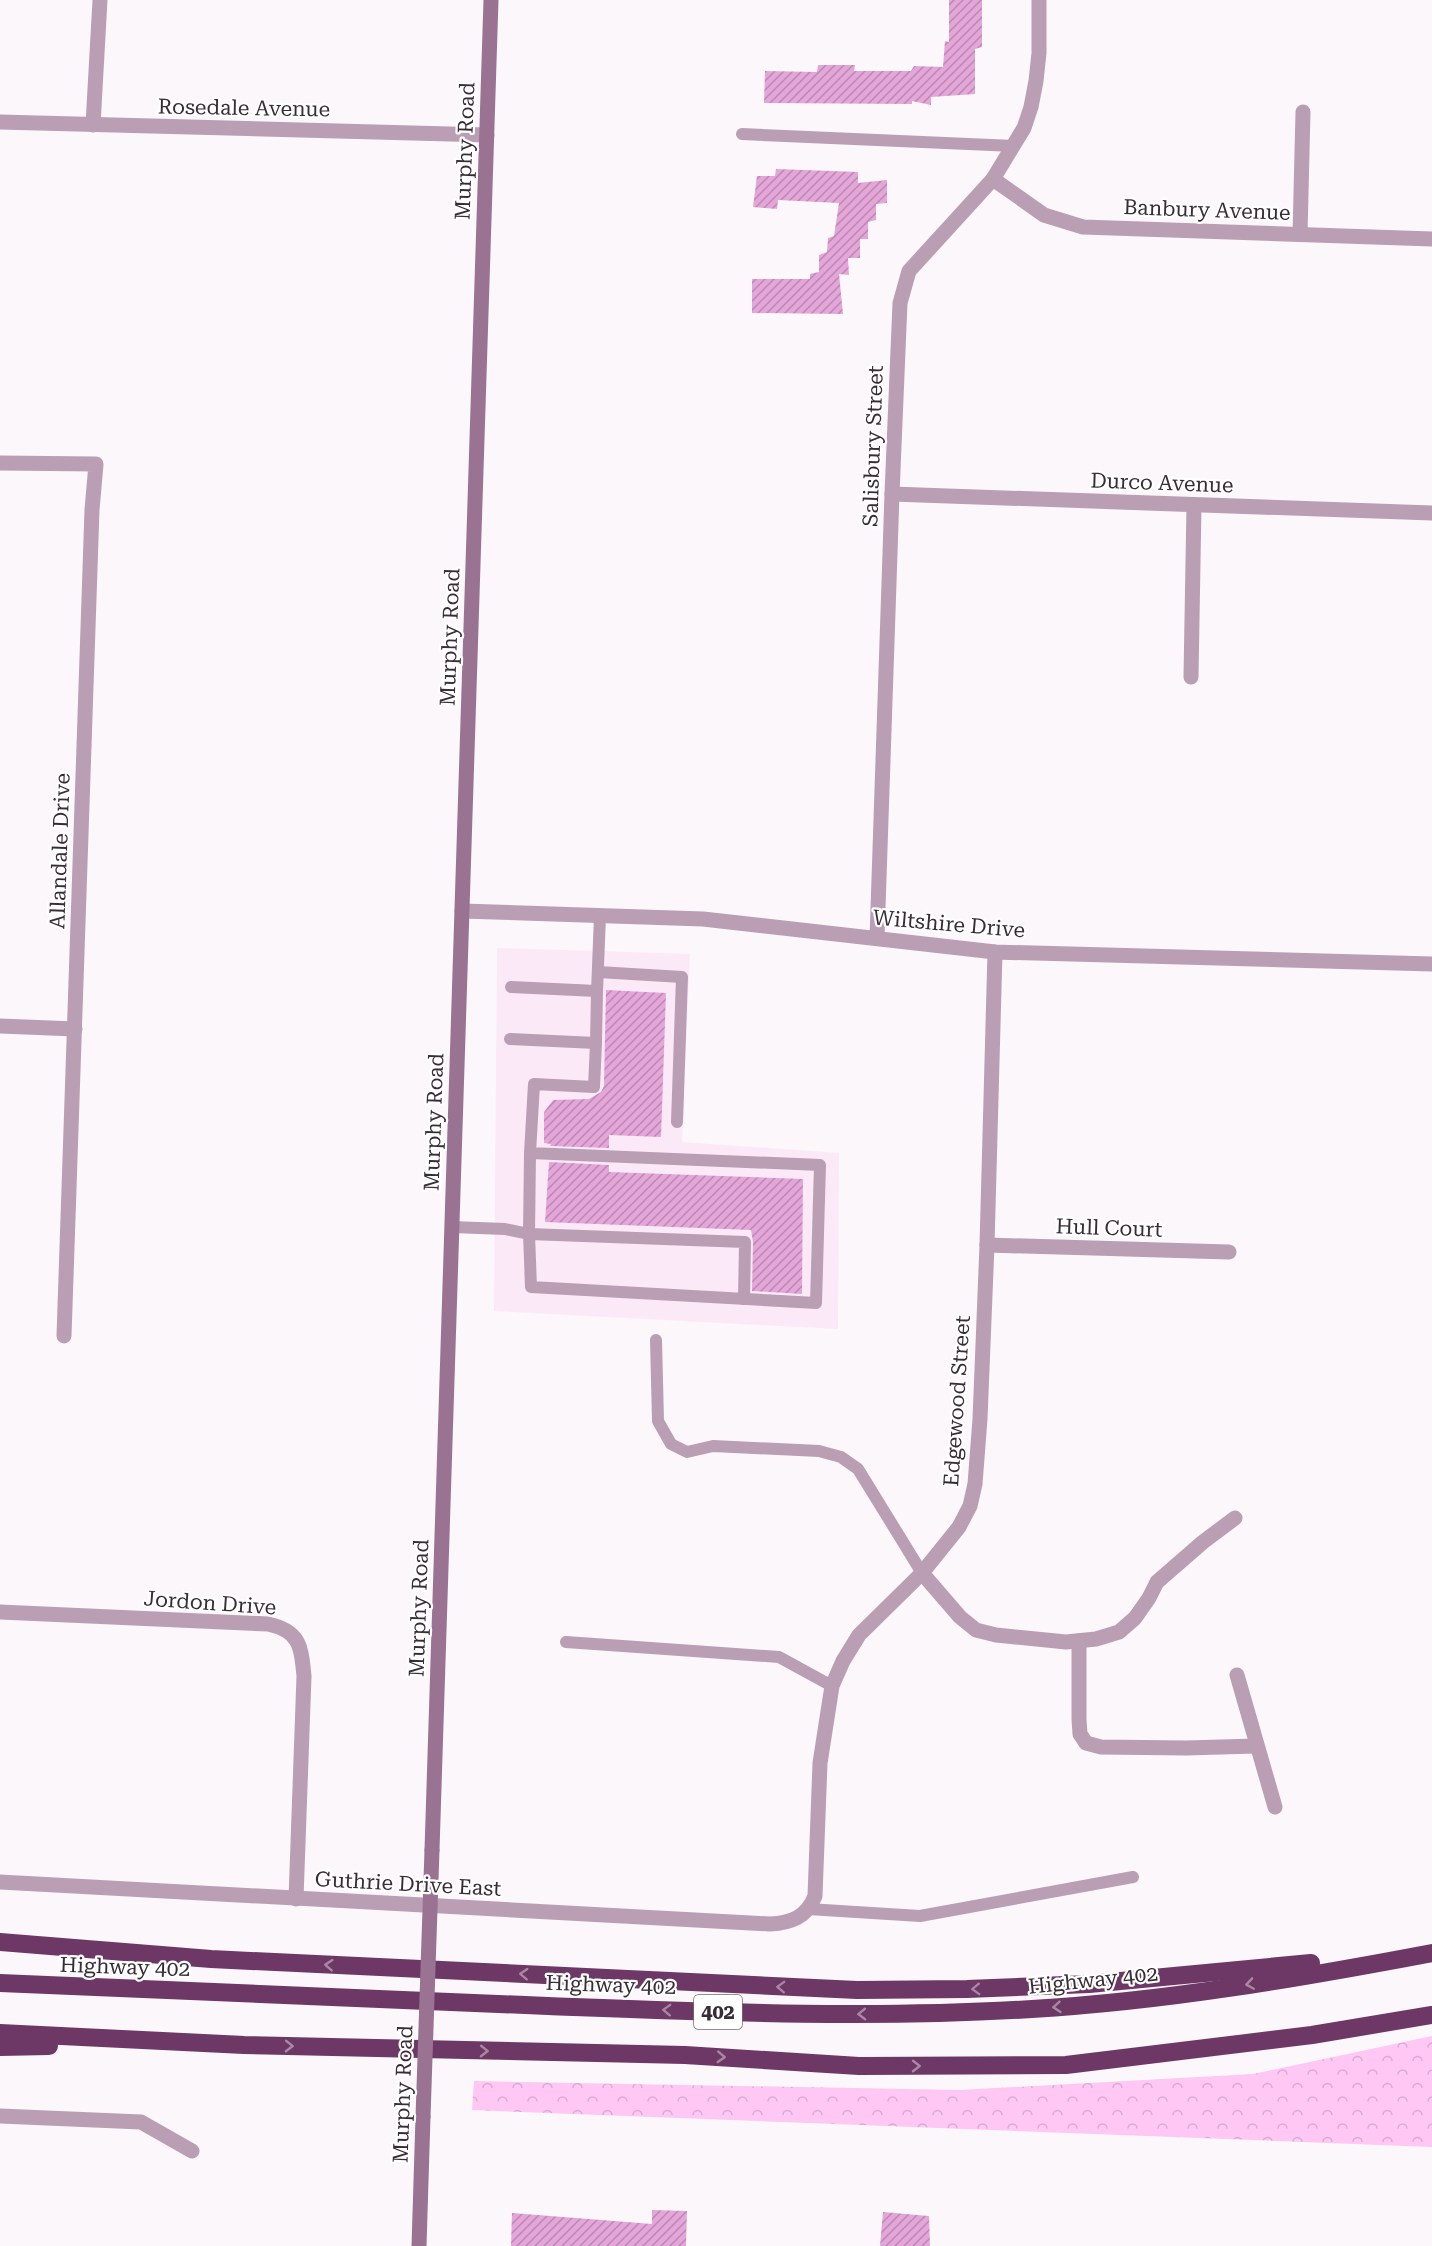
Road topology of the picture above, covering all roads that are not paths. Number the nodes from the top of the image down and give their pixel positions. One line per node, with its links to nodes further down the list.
1 (100, 0): 6 (street)
2 (491, 0): 8 (street, Murphy Road)
3 (1039, 0): 9 (street, Salisbury Street)
4 (1303, 112): 11 (street)
5 (0, 122): 6 (street, Rosedale Avenue)
6 (93, 125): 8 (street, Rosedale Avenue)
7 (742, 134): 9 (lane)
8 (487, 135): 18 (street, Murphy Road)
9 (1014, 146): 10 (street, Salisbury Street)
10 (993, 179): 11 (street, Banbury Avenue); 14 (street, Salisbury Street)
11 (1300, 234): 12 (street, Banbury Avenue)
12 (1432, 239)
13 (0, 463): 27 (street, Allandale Drive)
14 (891, 494): 15 (street, Durco Avenue); 20 (street, Salisbury Street)
15 (1194, 505): 16 (street, Durco Avenue); 17 (street)
16 (1432, 513)
17 (1191, 677)
18 (462, 911): 19 (street, Wiltshire Drive); 32 (street, Murphy Road)
19 (600, 916): 20 (street, Wiltshire Drive); 23 (lane)
20 (877, 938): 21 (street, Wiltshire Drive)
21 (995, 952): 22 (street, Wiltshire Drive); 34 (street, Edgewood Street)
22 (1432, 964)
23 (598, 972): 25 (lane); 30 (lane)
24 (511, 987): 25 (lane)
25 (597, 991): 29 (lane)
26 (0, 1026): 27 (street)
27 (75, 1029): 37 (street, Allandale Drive)
28 (510, 1039): 29 (lane)
29 (596, 1042): 31 (lane)
30 (677, 1122)
31 (530, 1153): 33 (lane); 36 (lane)
32 (452, 1227): 33 (lane); 61 (street, Murphy Road, bridge)
33 (529, 1234): 36 (lane); 36 (lane)
34 (987, 1245): 35 (street, Hull Court); 40 (street, Edgewood Street)
35 (1229, 1252)
36 (744, 1299)
37 (64, 1336)
38 (656, 1340): 40 (lane)
39 (1235, 1518): 42 (street)
40 (922, 1573): 42 (street); 45 (street, Edgewood Street)
41 (0, 1612): 50 (street, Jordon Drive)
42 (1079, 1641): 46 (street)
43 (566, 1642): 45 (lane)
44 (1237, 1675): 46 (street)
45 (832, 1686): 51 (street, Edgewood Street)
46 (1256, 1746): 47 (street)
47 (1275, 1807)
48 (1133, 1877): 51 (lane)
49 (0, 1882): 50 (street, Guthrie Drive East)
50 (296, 1899): 51 (street, Guthrie Drive East)
51 (808, 1909)
52 (0, 1942): 53 (highway, one-way to 52)
53 (1432, 1951): 54 (highway, Highway 402 / 402, one-way to 54)
54 (0, 1983)
55 (1432, 2015): 57 (highway, 402, one-way to 55)
56 (0, 2033): 57 (highway, 402)
57 (244, 2045): 58 (highway)
58 (0, 2047)
59 (0, 2116): 60 (street)
60 (192, 2151)
61 (419, 2246)

